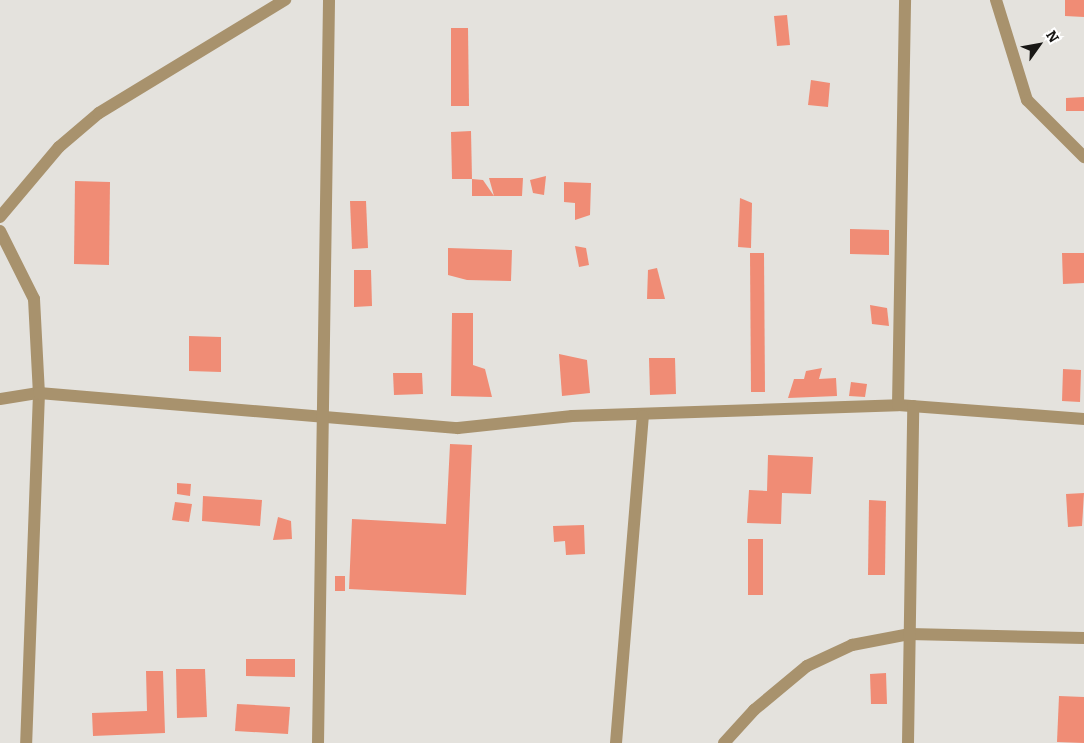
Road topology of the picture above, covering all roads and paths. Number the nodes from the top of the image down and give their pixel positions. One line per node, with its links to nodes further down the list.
1 (285, 0): 6 (street)
2 (330, 0): 12 (street)
3 (905, 0): 10 (street)
4 (996, 0): 5 (street)
5 (1084, 158)
6 (0, 217)
7 (0, 231): 8 (street)
8 (39, 393): 9 (street); 12 (street); 17 (street)
9 (0, 399)
10 (898, 406): 11 (street); 13 (street)
11 (913, 406): 14 (street); 15 (street)
12 (323, 414): 13 (street); 18 (street)
13 (643, 416): 19 (street)
14 (1084, 419)
15 (909, 634): 16 (street); 20 (street); 21 (street)
16 (1084, 638)
17 (26, 743)
18 (318, 743)
19 (616, 743)
20 (724, 743)
21 (908, 743)

